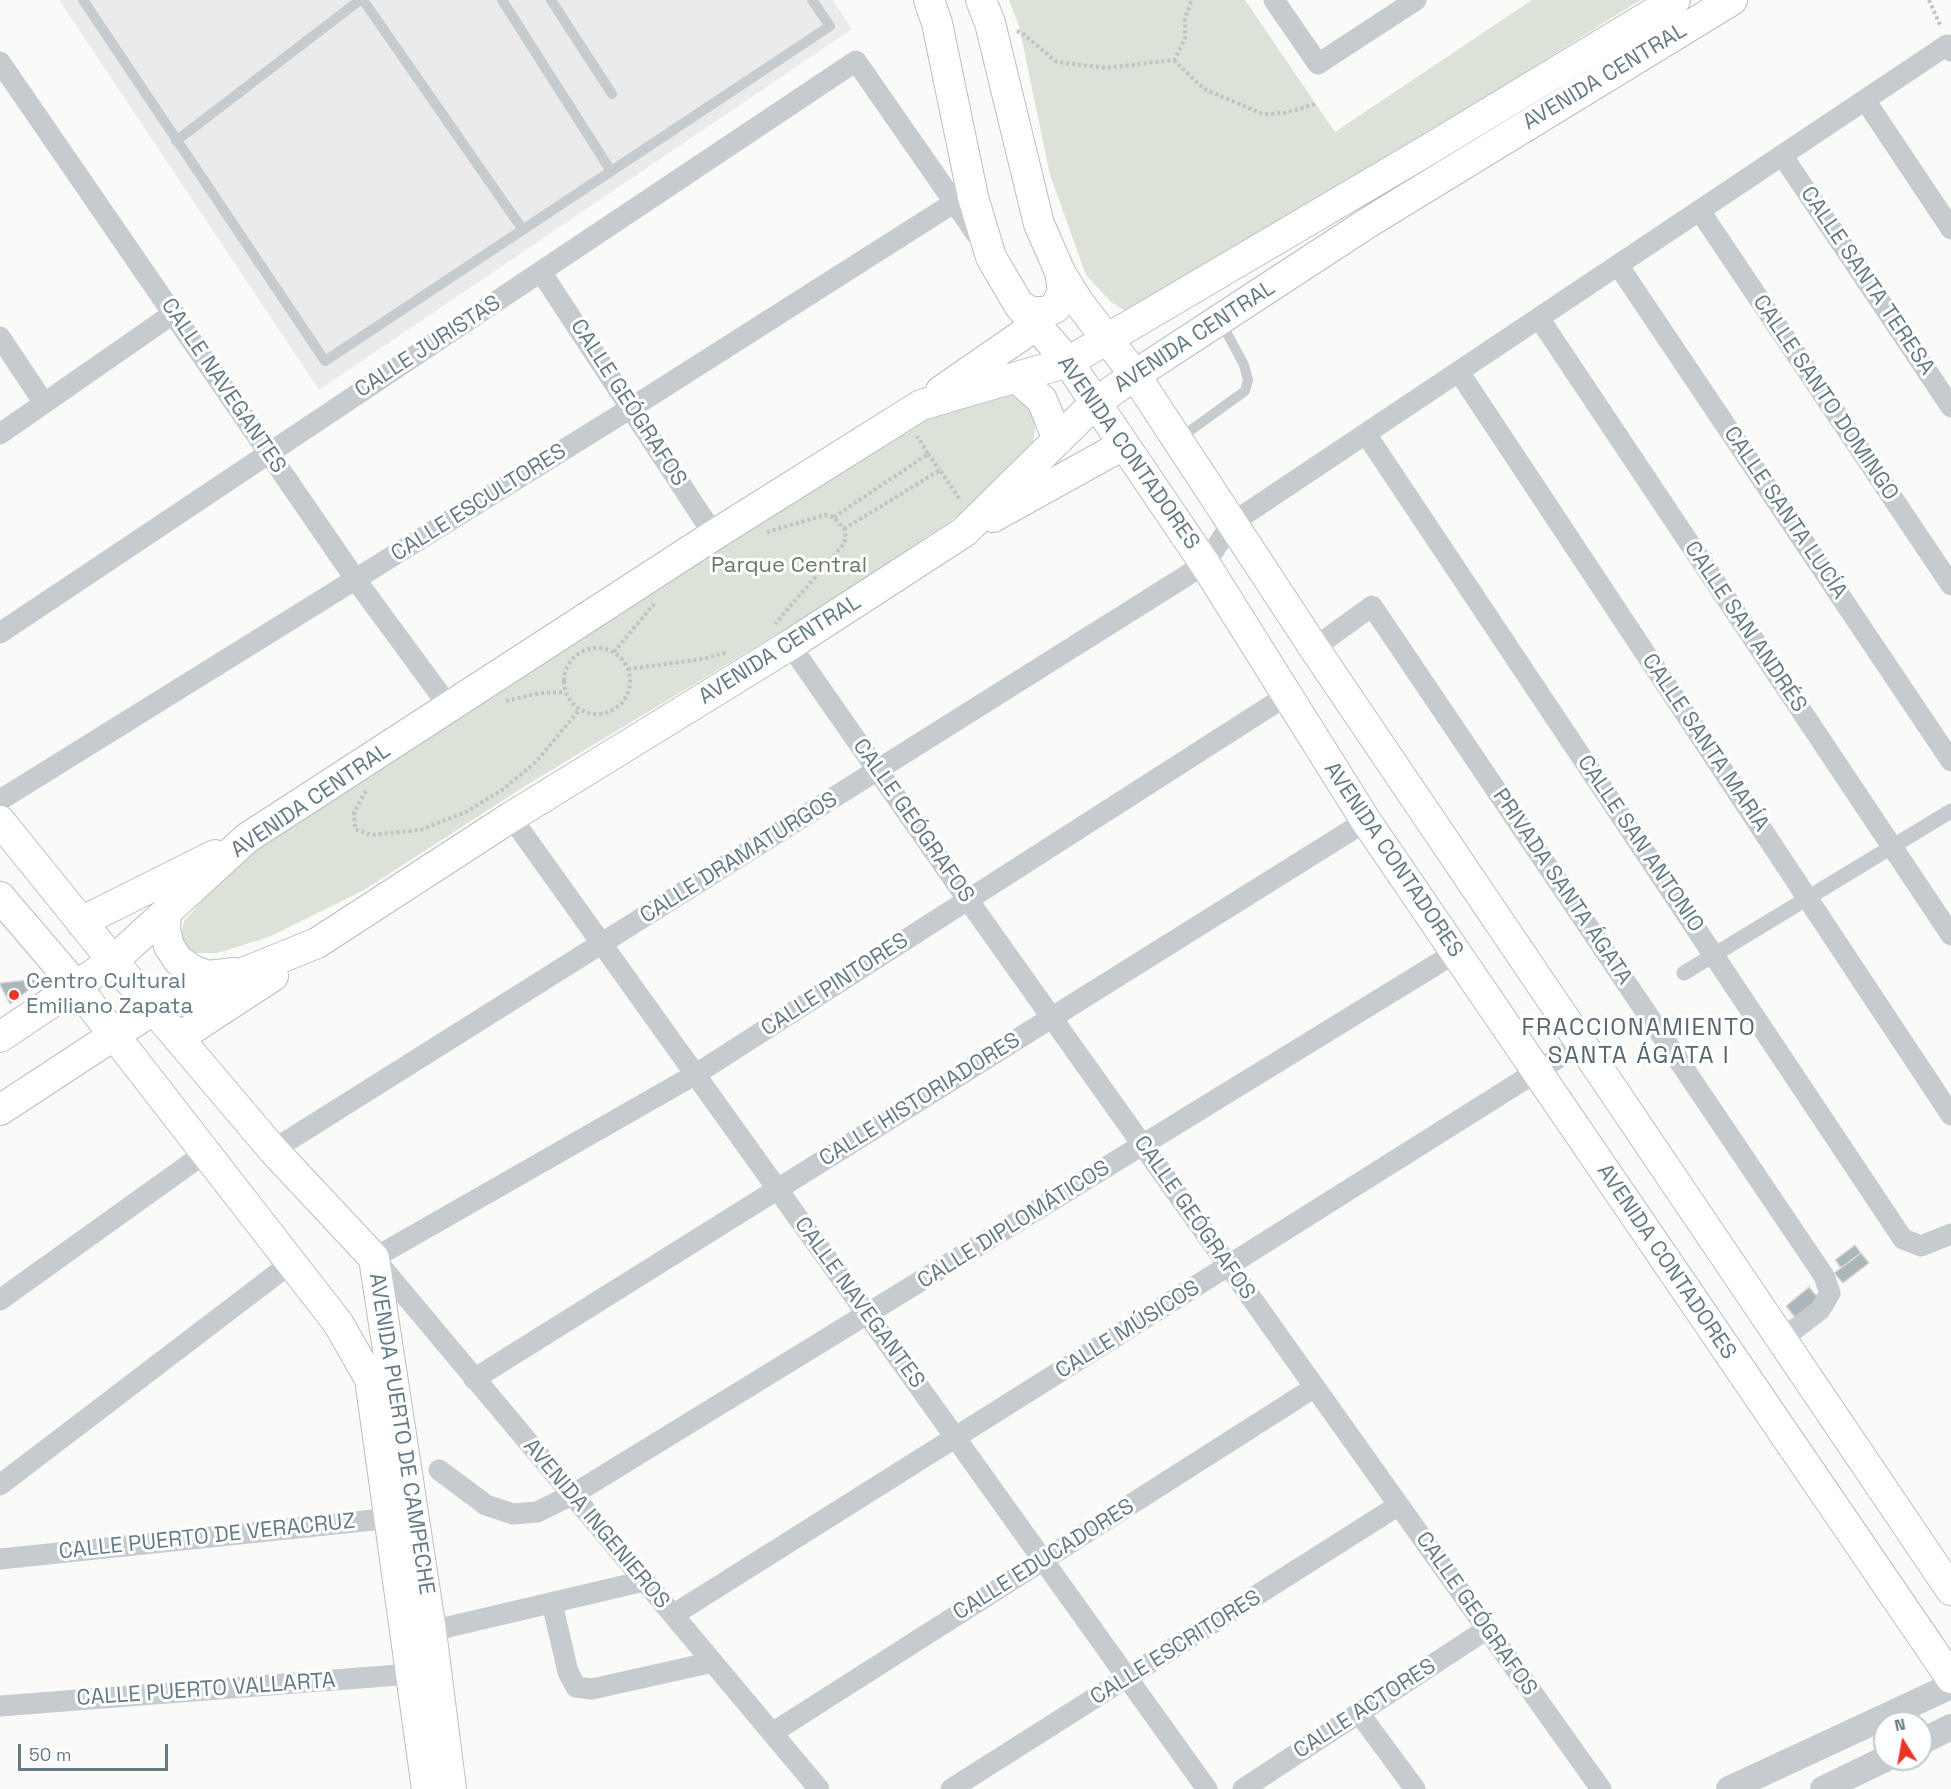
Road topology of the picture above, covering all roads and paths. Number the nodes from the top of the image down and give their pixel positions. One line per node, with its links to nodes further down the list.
1 (83, 0): 21 (lane)
2 (362, 0): 21 (lane); 27 (lane)
3 (502, 0): 23 (lane)
4 (551, 0): 18 (lane)
5 (812, 0): 23 (lane)
6 (929, 0): 28 (main road, AVENIDA CONTADORES)
7 (1192, 0): 16 (path)
8 (1274, 0): 13 (street)
9 (1416, 0): 13 (street)
10 (1675, 0): 37 (main road, AVENIDA CENTRAL)
11 (1732, 0): 35 (main road, AVENIDA CENTRAL)
12 (1929, 0): 15 (path)
13 (1392, 6)
14 (985, 12): 16 (path); 31 (main road, AVENIDA CONTADORES)
15 (1949, 48): 19 (street)
16 (1174, 60): 20 (path)
17 (0, 62): 32 (street, CALLE NAVEGANTES)
18 (612, 94)
19 (1865, 100): 22 (street); 26 (street)
20 (1315, 104)
21 (176, 141): 27 (lane)
22 (1782, 155): 25 (street); 44 (street, CALLE SANTA TERESA)
23 (611, 171): 27 (lane)
24 (955, 202): 28 (street); 30 (street, CALLE JURISTAS); 45 (street, CALLE ESCULTORES)
25 (1700, 211): 29 (street); 63 (street, CALLE SANTO DOMINGO)
26 (1951, 229)
27 (523, 230)
28 (991, 257): 33 (main road, AVENIDA CONTADORES)
29 (1618, 265): 34 (street); 74 (street, CALLE SANTA LUCÍA)
30 (541, 272): 45 (street, CALLE GEÓGRAFOS); 51 (street, CALLE JURISTAS)
31 (1060, 272): 33 (main road); 37 (main road, AVENIDA CONTADORES)
32 (174, 313): 42 (street); 51 (street, CALLE NAVEGANTES)
33 (1027, 315): 38 (main road, AVENIDA CONTADORES); 46 (main road)
34 (1539, 318): 39 (street); 83 (street, CALLE SAN ANDRÉS)
35 (1220, 320): 40 (main road, AVENIDA CENTRAL); 50 (lane)
36 (0, 337): 42 (street)
37 (1106, 340): 38 (main road, AVENIDA CENTRAL); 40 (main road, AVENIDA CONTADORES)
38 (1068, 362): 41 (main road, AVENIDA CENTRAL); 43 (main road, AVENIDA CONTADORES)
39 (1459, 372): 48 (street); 85 (street, CALLE SANTA MARÍA)
40 (1135, 375): 43 (main road, AVENIDA CENTRAL); 50 (main road, AVENIDA CONTADORES)
41 (1017, 378): 46 (main road, AVENIDA CENTRAL); 49 (main road)
42 (45, 403): 47 (street)
43 (1095, 403): 49 (main road, AVENIDA CENTRAL); 52 (main road, AVENIDA CONTADORES)
44 (1951, 407)
45 (632, 408): 59 (street, CALLE GEÓGRAFOS); 62 (street, CALLE ESCULTORES)
46 (914, 410): 53 (path); 59 (main road, AVENIDA CENTRAL)
47 (0, 434)
48 (1366, 434): 56 (street); 93 (street, CALLE SAN ANTONIO)
49 (1058, 440): 57 (main road, AVENIDA CENTRAL)
50 (1177, 440): 52 (main road); 56 (main road, AVENIDA CONTADORES)
51 (268, 452): 62 (street, CALLE NAVEGANTES); 65 (street, CALLE JURISTAS)
52 (1128, 452): 57 (main road); 61 (main road, AVENIDA CONTADORES)
53 (928, 454): 54 (path); 55 (path)
54 (940, 470): 57 (path); 58 (path)
55 (834, 517): 58 (path); 60 (path)
56 (1232, 523): 61 (street); 68 (main road, AVENIDA CONTADORES)
57 (970, 526): 66 (main road, AVENIDA CENTRAL)
58 (844, 530): 66 (path)
59 (714, 535): 72 (main road, AVENIDA CENTRAL)
60 (758, 535)
61 (1205, 564): 71 (main road, AVENIDA CONTADORES); 75 (street, CALLE DRAMATURGOS)
62 (356, 580): 72 (street, CALLE NAVEGANTES); 76 (street, CALLE ESCULTORES)
63 (1951, 585)
64 (661, 596): 69 (path)
65 (0, 633)
66 (781, 636): 75 (street, CALLE GEÓGRAFOS); 78 (main road, AVENIDA CENTRAL)
67 (738, 648): 70 (path)
68 (1314, 648): 103 (main road, AVENIDA CONTADORES); 118 (street, PRIVADA SANTA ÁGATA)
69 (614, 652): 70 (path); 73 (path)
70 (628, 669): 73 (path)
71 (1286, 696): 80 (main road, AVENIDA CONTADORES); 86 (street, CALLE PINTORES)
72 (450, 708): 82 (main road, AVENIDA CENTRAL)
73 (579, 710): 81 (path)
74 (1951, 761)
75 (878, 771): 86 (street, CALLE GEÓGRAFOS); 91 (street, CALLE DRAMATURGOS)
76 (0, 800)
77 (1951, 811): 83 (street)
78 (511, 817): 90 (main road, AVENIDA CENTRAL); 91 (street, CALLE NAVEGANTES)
79 (0, 821): 88 (main road, AVENIDA PUERTO DE CAMPECHE)
80 (1366, 821): 92 (main road, AVENIDA CONTADORES); 99 (street, CALLE HISTORIADORES)
81 (355, 829)
82 (247, 838): 87 (main road, AVENIDA CENTRAL); 88 (main road)
83 (1892, 847): 85 (street); 89 (street, CALLE SAN ANDRÉS)
84 (0, 897): 97 (main road, AVENIDA PUERTO DE CAMPECHE)
85 (1808, 898): 93 (street); 107 (street, CALLE SANTA MARÍA)
86 (968, 900): 99 (street, CALLE GEÓGRAFOS); 105 (street, CALLE PINTORES)
87 (166, 913): 94 (main road, AVENIDA CENTRAL); 95 (main road)
88 (81, 922): 94 (main road, AVENIDA PUERTO DE CAMPECHE)
89 (1951, 935)
90 (317, 943): 95 (main road, AVENIDA CENTRAL); 102 (main road)
91 (602, 944): 105 (street, CALLE NAVEGANTES); 109 (street, CALLE DRAMATURGOS)
92 (1455, 953): 104 (main road, AVENIDA CONTADORES); 108 (street, CALLE DIPLOMÁTICOS)
93 (1714, 956): 96 (street); 112 (street, CALLE SAN ANTONIO)
94 (113, 962): 97 (main road, AVENIDA CENTRAL); 98 (main road, AVENIDA PUERTO DE CAMPECHE)
95 (255, 969): 98 (main road, AVENIDA CENTRAL)
96 (1684, 973)
97 (76, 986): 100 (main road, AVENIDA PUERTO DE CAMPECHE); 101 (main road, AVENIDA CENTRAL)
98 (154, 1009): 100 (main road, AVENIDA CENTRAL); 102 (main road, AVENIDA PUERTO DE CAMPECHE)
99 (1052, 1017): 108 (street, CALLE GEÓGRAFOS); 111 (street, CALLE HISTORIADORES)
100 (113, 1034): 106 (main road, AVENIDA CENTRAL); 110 (main road, AVENIDA PUERTO DE CAMPECHE)
101 (0, 1036)
102 (178, 1038): 109 (main road, AVENIDA PUERTO DE CAMPECHE)
103 (1582, 1044): 104 (street, CALLE MÚSICOS); 118 (main road, AVENIDA CONTADORES)
104 (1536, 1073): 115 (street, CALLE MÚSICOS); 138 (main road, AVENIDA CONTADORES)
105 (696, 1074): 111 (street, CALLE NAVEGANTES); 113 (street, CALLE PINTORES)
106 (0, 1110)
107 (1951, 1114)
108 (1142, 1145): 115 (street, CALLE GEÓGRAFOS); 117 (street, CALLE DIPLOMÁTICOS)
109 (273, 1150): 113 (main road, AVENIDA PUERTO DE CAMPECHE)
110 (205, 1153): 114 (main road, AVENIDA PUERTO DE CAMPECHE); 116 (street)
111 (778, 1190): 117 (street, CALLE NAVEGANTES); 119 (street, CALLE HISTORIADORES)
112 (1951, 1234)
113 (374, 1258): 119 (street, AVENIDA INGENIEROS); 126 (main road, AVENIDA PUERTO DE CAMPECHE)
114 (291, 1263): 123 (street); 126 (main road, AVENIDA PUERTO DE CAMPECHE)
115 (1229, 1266): 120 (street, CALLE GEÓGRAFOS); 121 (street, CALLE MÚSICOS)
116 (0, 1300)
117 (868, 1315): 121 (street, CALLE NAVEGANTES); 124 (street, CALLE DIPLOMÁTICOS)
118 (1782, 1339): 130 (main road, AVENIDA CONTADORES)
119 (474, 1379): 124 (street, AVENIDA INGENIEROS)
120 (1315, 1387): 125 (street, CALLE GEÓGRAFOS); 128 (street, CALLE EDUCADORES)
121 (956, 1439): 128 (street, CALLE NAVEGANTES); 132 (street, CALLE MÚSICOS)
122 (439, 1470): 124 (street, CALLE DIPLOMÁTICOS)
123 (0, 1485)
124 (572, 1495): 129 (street, AVENIDA INGENIEROS)
125 (1399, 1505): 133 (street, CALLE GEÓGRAFOS); 137 (street, CALLE ESCRITORES)
126 (402, 1517): 127 (street, CALLE PUERTO DE VERACRUZ); 134 (main road, AVENIDA PUERTO DE CAMPECHE); 136 (main road, AVENIDA PUERTO DE CAMPECHE)
127 (0, 1559)
128 (1044, 1561): 137 (street, CALLE NAVEGANTES); 143 (street, CALLE EDUCADORES)
129 (644, 1581): 131 (street); 132 (street, AVENIDA INGENIEROS)
130 (1951, 1590)
131 (552, 1603): 134 (street); 135 (street)
132 (673, 1615): 135 (street, AVENIDA INGENIEROS)
133 (1488, 1629): 141 (street, CALLE ACTORES); 153 (street, CALLE GEÓGRAFOS)
134 (431, 1631): 147 (main road, AVENIDA PUERTO DE CAMPECHE)
135 (712, 1662): 143 (street, AVENIDA INGENIEROS)
136 (411, 1674): 140 (street, CALLE PUERTO VALLARTA); 146 (main road, AVENIDA PUERTO DE CAMPECHE)
137 (1127, 1678): 149 (street, CALLE ESCRITORES); 150 (street, CALLE NAVEGANTES)
138 (1951, 1678)
139 (1951, 1686): 154 (street)
140 (0, 1706)
141 (1359, 1713): 151 (street, CALLE ACTORES); 152 (street)
142 (1951, 1727): 144 (street)
143 (772, 1733): 148 (street, AVENIDA INGENIEROS)
144 (1933, 1736)
145 (1873, 1765): 155 (street)
146 (427, 1789)
147 (451, 1789)
148 (819, 1789)
149 (951, 1789)
150 (1206, 1789)
151 (1243, 1789)
152 (1415, 1789)
153 (1601, 1789)
154 (1729, 1789)
155 (1823, 1789)

